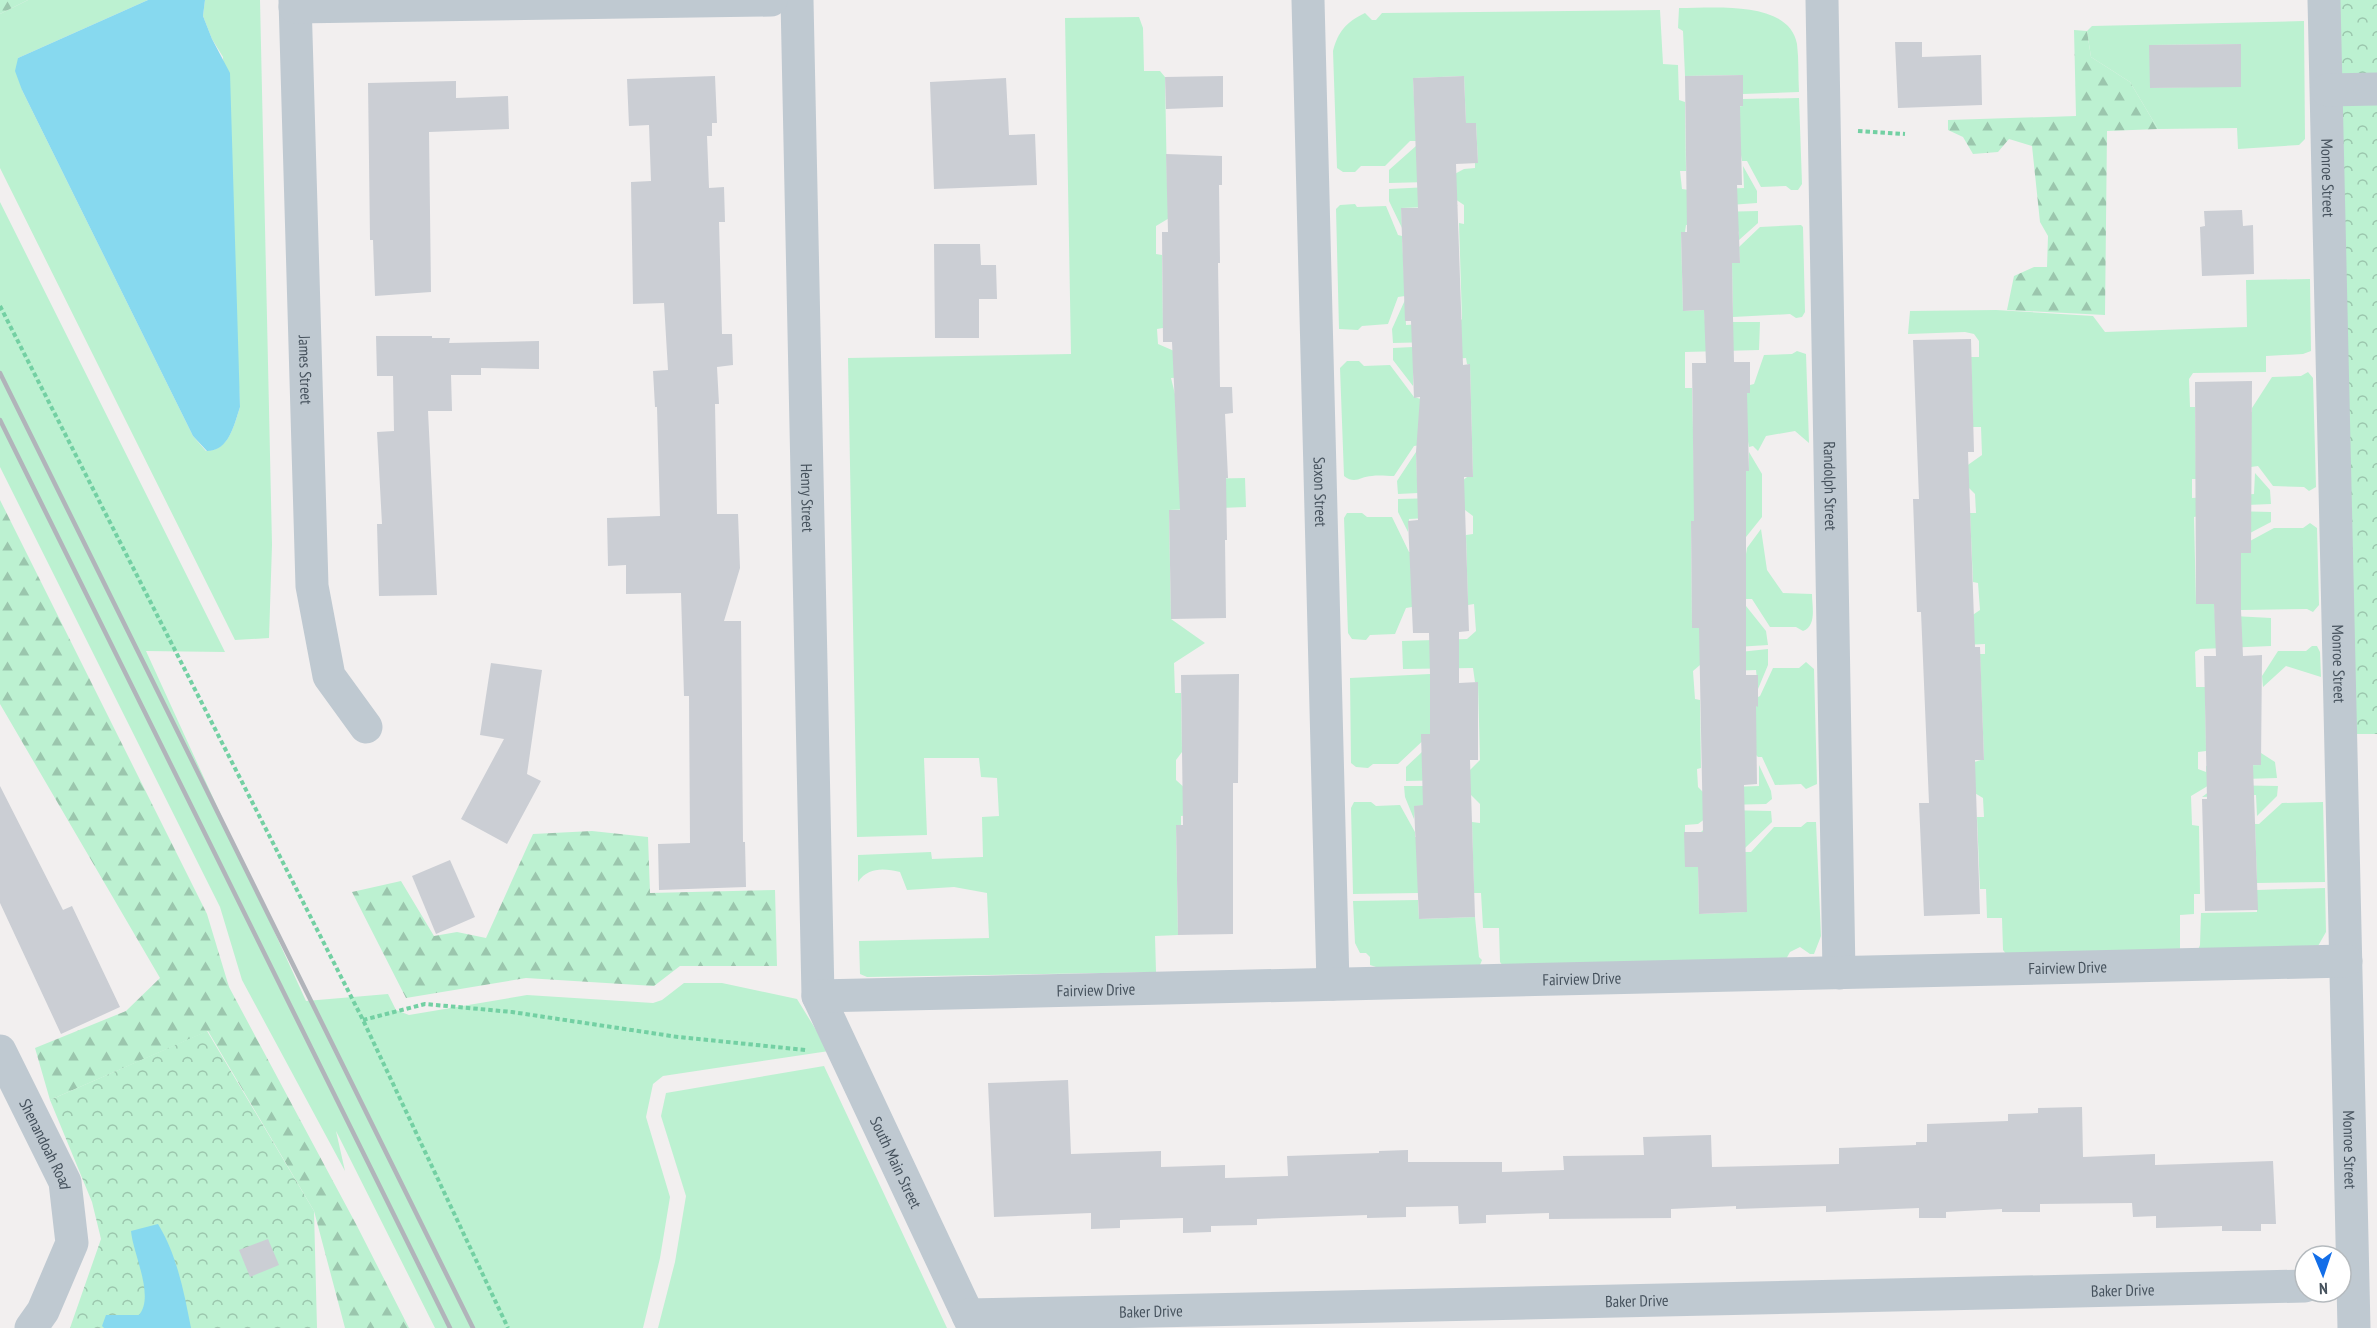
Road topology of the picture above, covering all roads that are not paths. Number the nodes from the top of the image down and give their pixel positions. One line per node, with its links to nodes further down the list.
1 (771, 0): 6 (street)
2 (797, 0): 13 (street, Henry Street)
3 (1308, 0): 12 (street, Saxon Street)
4 (1822, 0): 11 (street, Randolph Street)
5 (2324, 0): 8 (street, Monroe Street)
6 (295, 4): 9 (street, James Street)
7 (2377, 89): 8 (street)
8 (2327, 90): 10 (street, Monroe Street)
9 (366, 727)
10 (2346, 961): 11 (street, Fairview Drive); 15 (street, Monroe Street)
11 (1839, 973): 12 (street, Fairview Drive)
12 (1333, 984): 13 (street, Fairview Drive)
13 (818, 996): 19 (street, South Main Street)
14 (0, 1051): 20 (street, Shenandoah Road)
15 (2365, 1247): 16 (street, Monroe Street)
16 (2353, 1272)
17 (2293, 1286): 19 (street, Baker Drive)
18 (2350, 1304): 21 (street, Monroe Street)
19 (971, 1322)
20 (31, 1328)
21 (2354, 1328)

